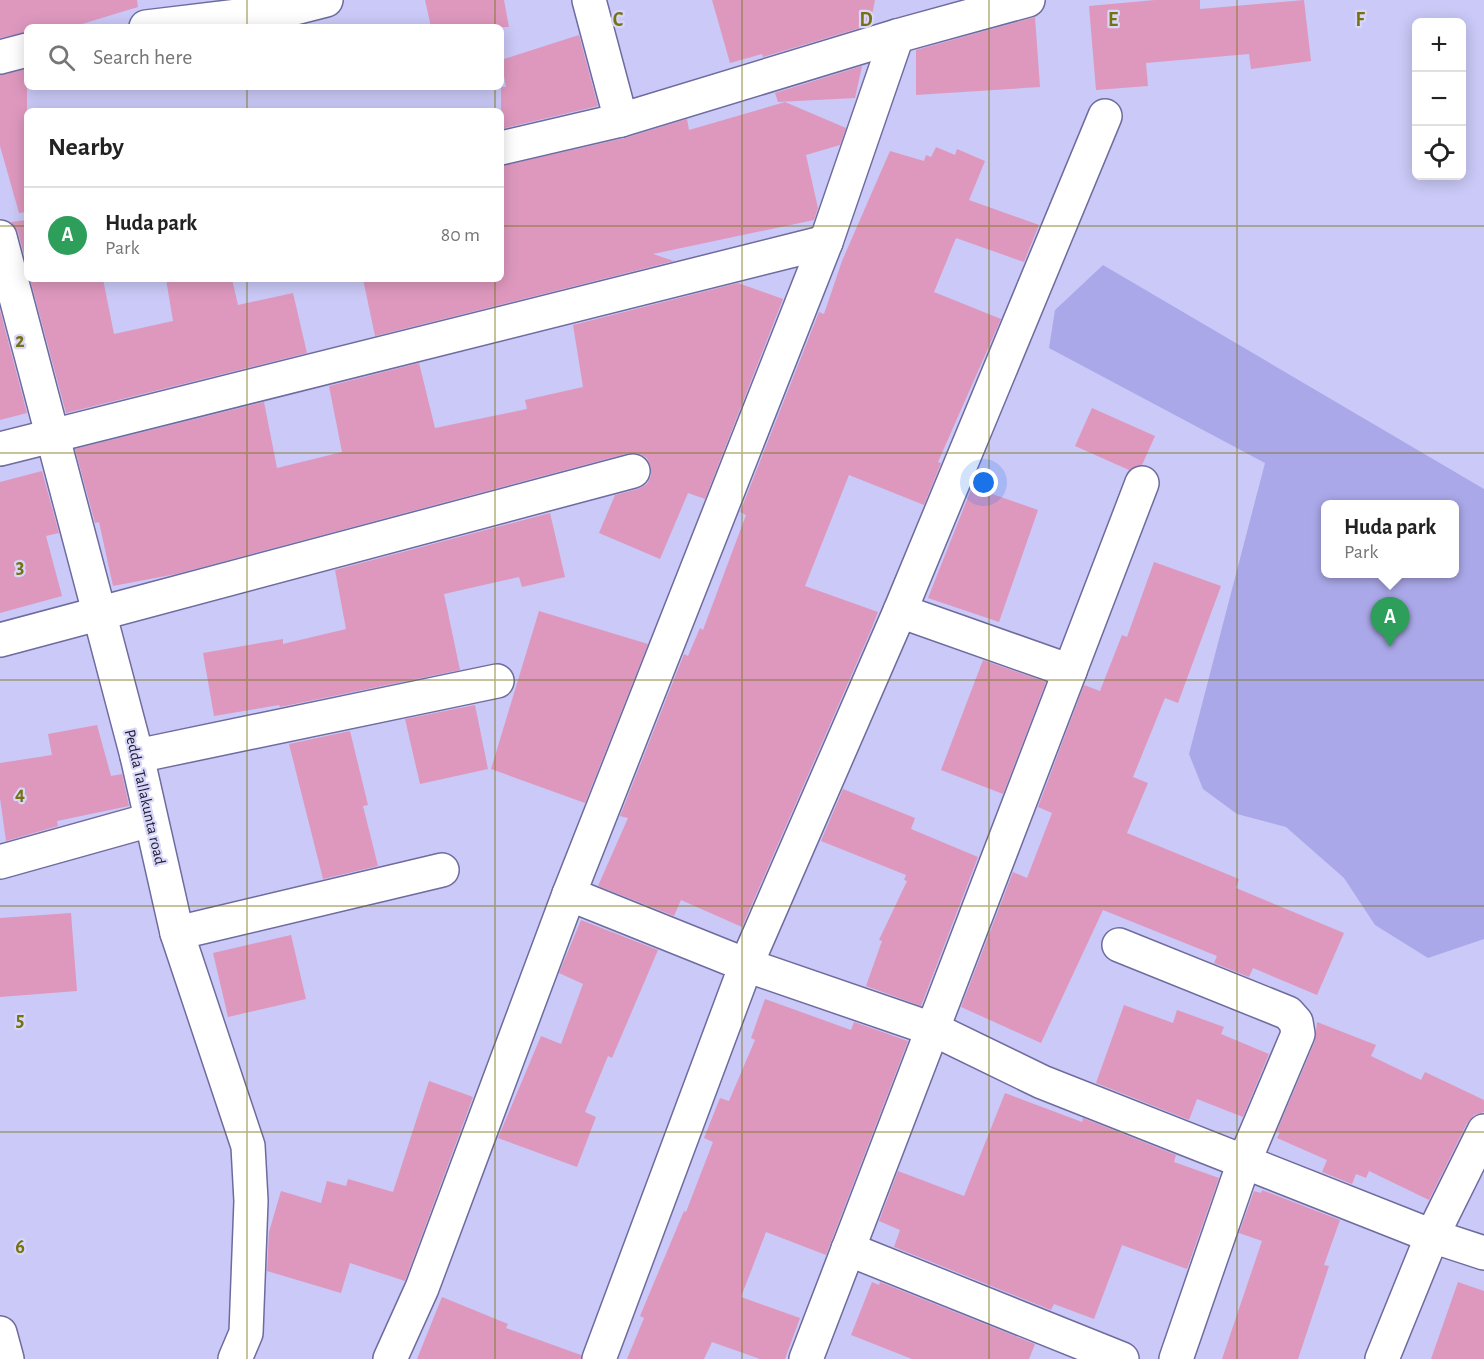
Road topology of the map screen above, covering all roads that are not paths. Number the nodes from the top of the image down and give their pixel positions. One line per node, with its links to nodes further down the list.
1 (326, 0): 4 (street)
2 (589, 0): 9 (street)
3 (1028, 0): 5 (street)
4 (171, 24)
5 (897, 36): 9 (street); 11 (street)
6 (24, 51): 7 (street)
7 (0, 57)
8 (1105, 116): 17 (street)
9 (621, 120): 10 (street)
10 (504, 147)
11 (826, 242): 13 (street); 26 (street)
12 (8, 256): 13 (street, Pedda Tallakunta road)
13 (52, 436): 14 (street); 18 (street, Pedda Tallakunta road)
14 (0, 449)
15 (633, 471): 18 (street)
16 (1142, 483): 20 (street)
17 (900, 611): 20 (street); 29 (street)
18 (99, 614): 19 (street); 22 (street, Pedda Tallakunta road)
19 (0, 640)
20 (1070, 671): 30 (street)
21 (497, 681): 22 (street)
22 (137, 756): 23 (street, Pedda Tallakunta road)
23 (150, 820): 24 (street); 27 (street, Pedda Tallakunta road)
24 (0, 862)
25 (442, 870): 27 (street)
26 (569, 894): 29 (street); 39 (street)
27 (177, 933): 38 (street, Pedda Tallakunta road)
28 (1119, 945): 32 (street)
29 (746, 964): 30 (street); 40 (street)
30 (935, 1030): 32 (street); 34 (street)
31 (1484, 1131): 33 (street)
32 (1244, 1162): 33 (street); 43 (street)
33 (1432, 1236): 35 (street); 44 (street)
34 (848, 1249): 41 (street); 42 (street)
35 (1484, 1253)
36 (0, 1334): 37 (street)
37 (7, 1359)
38 (236, 1359)
39 (390, 1359)
40 (599, 1359)
41 (807, 1359)
42 (1122, 1359)
43 (1176, 1359)
44 (1382, 1359)

